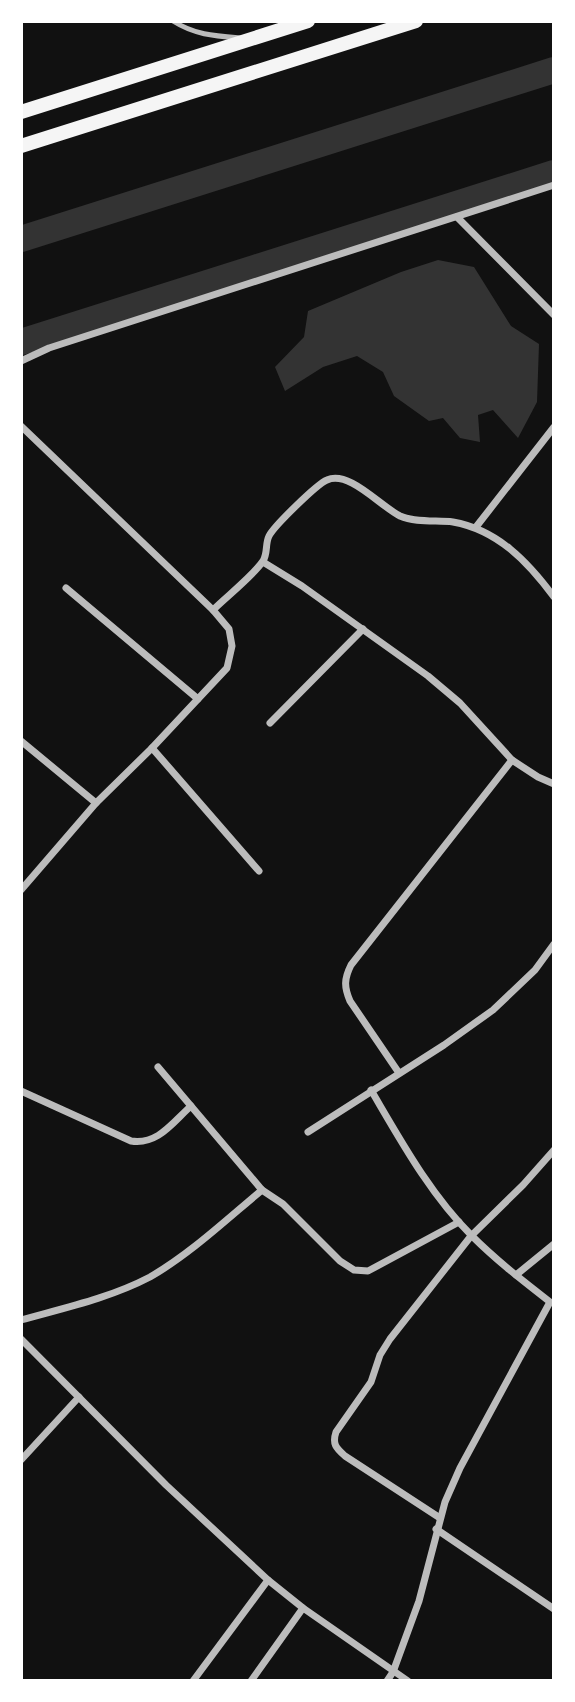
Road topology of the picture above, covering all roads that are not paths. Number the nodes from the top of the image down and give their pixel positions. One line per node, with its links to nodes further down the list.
1 (173, 21): 4 (lane)
2 (308, 21): 4 (main road)
3 (416, 21): 6 (main road)
4 (254, 39): 5 (main road)
5 (21, 112)
6 (21, 146)
7 (554, 185): 8 (street)
8 (457, 218): 9 (street); 10 (street)
9 (554, 315)
10 (21, 361)
11 (21, 426): 17 (street)
12 (554, 427): 13 (street)
13 (476, 527): 14 (street); 16 (street)
14 (263, 562): 17 (street); 18 (street)
15 (66, 588): 19 (street)
16 (554, 597)
17 (213, 610): 19 (street)
18 (363, 629): 20 (street); 23 (street)
19 (198, 699): 22 (street)
20 (270, 723)
21 (21, 741): 25 (street)
22 (152, 748): 25 (street); 26 (street)
23 (512, 760): 24 (street); 30 (street)
24 (554, 784)
25 (96, 803): 27 (street)
26 (259, 871)
27 (21, 890)
28 (554, 944): 30 (street)
29 (158, 1067): 33 (street)
30 (398, 1073): 31 (street)
31 (371, 1090): 34 (street); 37 (street)
32 (21, 1091): 33 (street)
33 (191, 1106): 36 (street)
34 (309, 1132)
35 (554, 1150): 38 (street)
36 (262, 1191): 37 (street); 42 (street)
37 (459, 1222): 38 (street)
38 (471, 1236): 40 (street); 46 (street)
39 (554, 1244): 40 (street)
40 (516, 1275): 41 (street)
41 (552, 1304): 46 (street)
42 (21, 1320)
43 (23, 1345): 44 (street)
44 (79, 1397): 45 (street); 48 (street)
45 (21, 1460)
46 (440, 1518): 47 (street)
47 (436, 1529): 50 (street); 51 (street)
48 (268, 1580): 49 (street); 52 (street)
49 (303, 1608): 51 (street); 53 (street)
50 (554, 1609)
51 (393, 1672): 54 (street); 55 (street)
52 (193, 1681)
53 (251, 1681)
54 (387, 1681)
55 (408, 1681)

